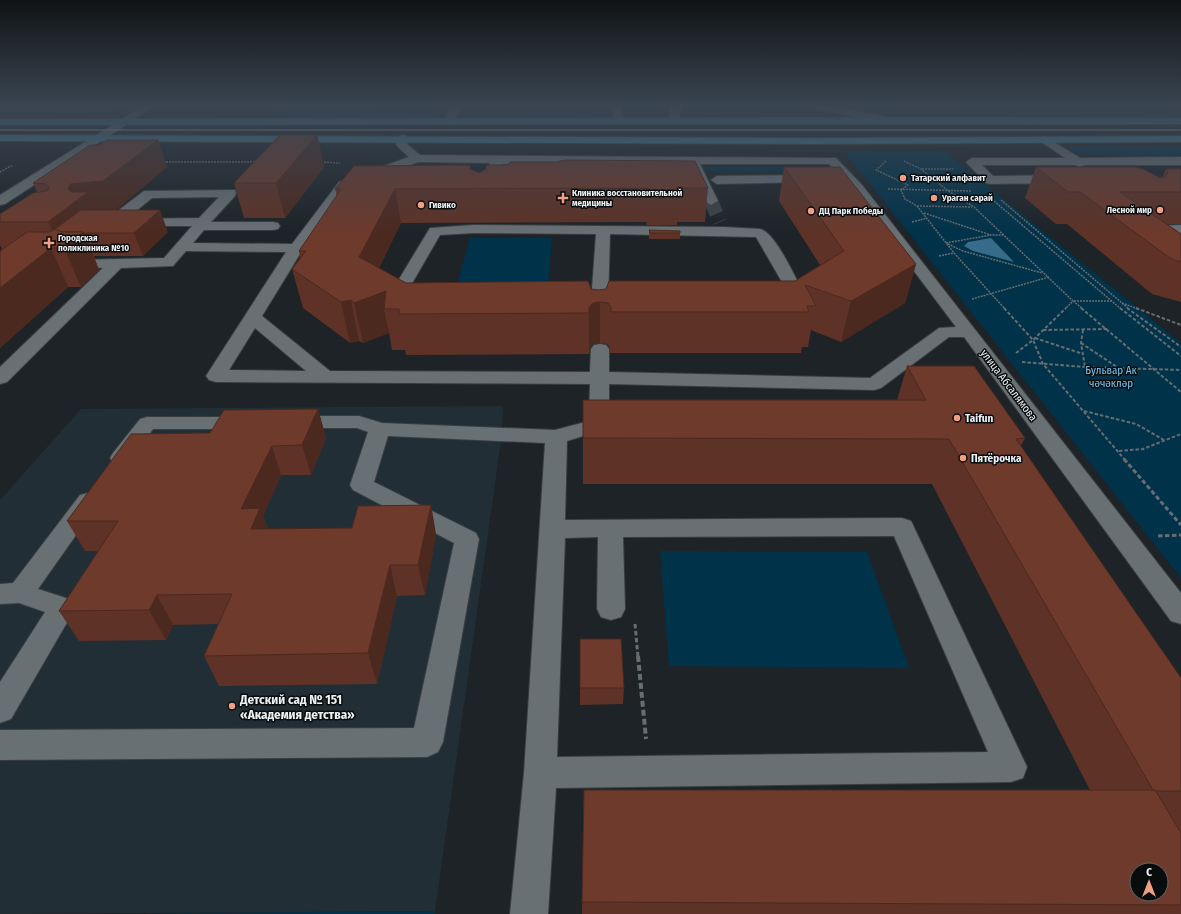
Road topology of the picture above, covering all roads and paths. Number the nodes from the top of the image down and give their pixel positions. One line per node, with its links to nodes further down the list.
1 (66, 149): 19 (street)
2 (81, 149): 25 (street)
3 (406, 149): 5 (street)
4 (1058, 149): 10 (street)
5 (417, 158): 7 (street); 41 (street)
6 (900, 159): 12 (path)
7 (498, 160): 9 (street); 18 (street)
8 (887, 160): 20 (path)
9 (693, 161): 17 (street, улица Абсалямова); 26 (street)
10 (1077, 161): 11 (street); 14 (street); 15 (street)
11 (1181, 161)
12 (921, 170): 13 (path); 21 (path)
13 (956, 170)
14 (1101, 175)
15 (1076, 179)
16 (717, 180): 17 (street)
17 (842, 181): 20 (path); 57 (street, улица Абсалямова)
18 (485, 184)
19 (0, 189)
20 (901, 190): 21 (path); 27 (path)
21 (947, 190): 22 (path); 28 (path)
22 (971, 191)
23 (996, 196): 50 (path)
24 (991, 199): 49 (path)
25 (0, 201)
26 (711, 201)
27 (917, 206): 28 (path); 29 (path)
28 (974, 207): 38 (path)
29 (922, 212): 37 (path); 39 (path)
30 (120, 216): 31 (street); 33 (street); 33 (street)
31 (104, 217)
32 (1166, 217): 35 (street)
33 (202, 224): 34 (street); 40 (street)
34 (273, 226)
35 (1181, 228): 42 (street)
36 (602, 231): 51 (street); 51 (street); 51 (street)
37 (991, 235): 38 (path); 39 (path)
38 (1004, 235): 45 (path)
39 (946, 243): 45 (path); 47 (path)
40 (183, 247): 41 (street); 44 (street)
41 (296, 248): 52 (street)
42 (1181, 256)
43 (79, 263): 44 (street)
44 (117, 263): 72 (street)
45 (1045, 273): 46 (path)
46 (1048, 277): 47 (path); 48 (path)
47 (992, 295): 58 (path)
48 (1073, 301): 49 (path); 54 (path); 55 (path)
49 (1111, 301): 50 (path); 63 (path)
50 (1118, 302): 53 (path); 60 (path)
51 (599, 316)
52 (253, 317): 71 (street); 71 (street)
53 (1181, 325)
54 (1107, 329): 56 (path); 69 (path)
55 (1043, 330): 56 (path); 58 (path)
56 (1083, 330): 59 (path)
57 (969, 332): 73 (street); 86 (street, улица Абсалямова)
58 (1034, 339): 62 (path); 64 (path); 66 (path)
59 (1081, 343): 62 (path); 68 (path)
60 (1181, 346)
61 (600, 348): 73 (street)
62 (1083, 354): 67 (path)
63 (1181, 356)
64 (1011, 357)
65 (1020, 362): 66 (path)
66 (1043, 364): 67 (path); 75 (path)
67 (1086, 367): 68 (path)
68 (1118, 367): 69 (path)
69 (1154, 369): 70 (path); 74 (path)
70 (1181, 370)
71 (325, 377): 73 (street)
72 (0, 378)
73 (599, 378): 78 (street)
74 (1181, 392)
75 (1084, 411): 79 (path); 80 (path)
76 (380, 429): 78 (street); 84 (street); 88 (street)
77 (1181, 434): 79 (path)
78 (556, 437): 83 (street)
79 (1164, 440): 80 (path)
80 (1118, 452): 81 (path)
81 (1181, 525)
82 (610, 528): 83 (street); 85 (street); 89 (street)
83 (553, 529): 90 (street)
84 (10, 594): 87 (street)
85 (611, 608): 89 (path)
86 (1181, 613)
87 (0, 709)
88 (0, 744)
89 (649, 771): 90 (street)
90 (540, 773): 91 (street)
91 (529, 914)

